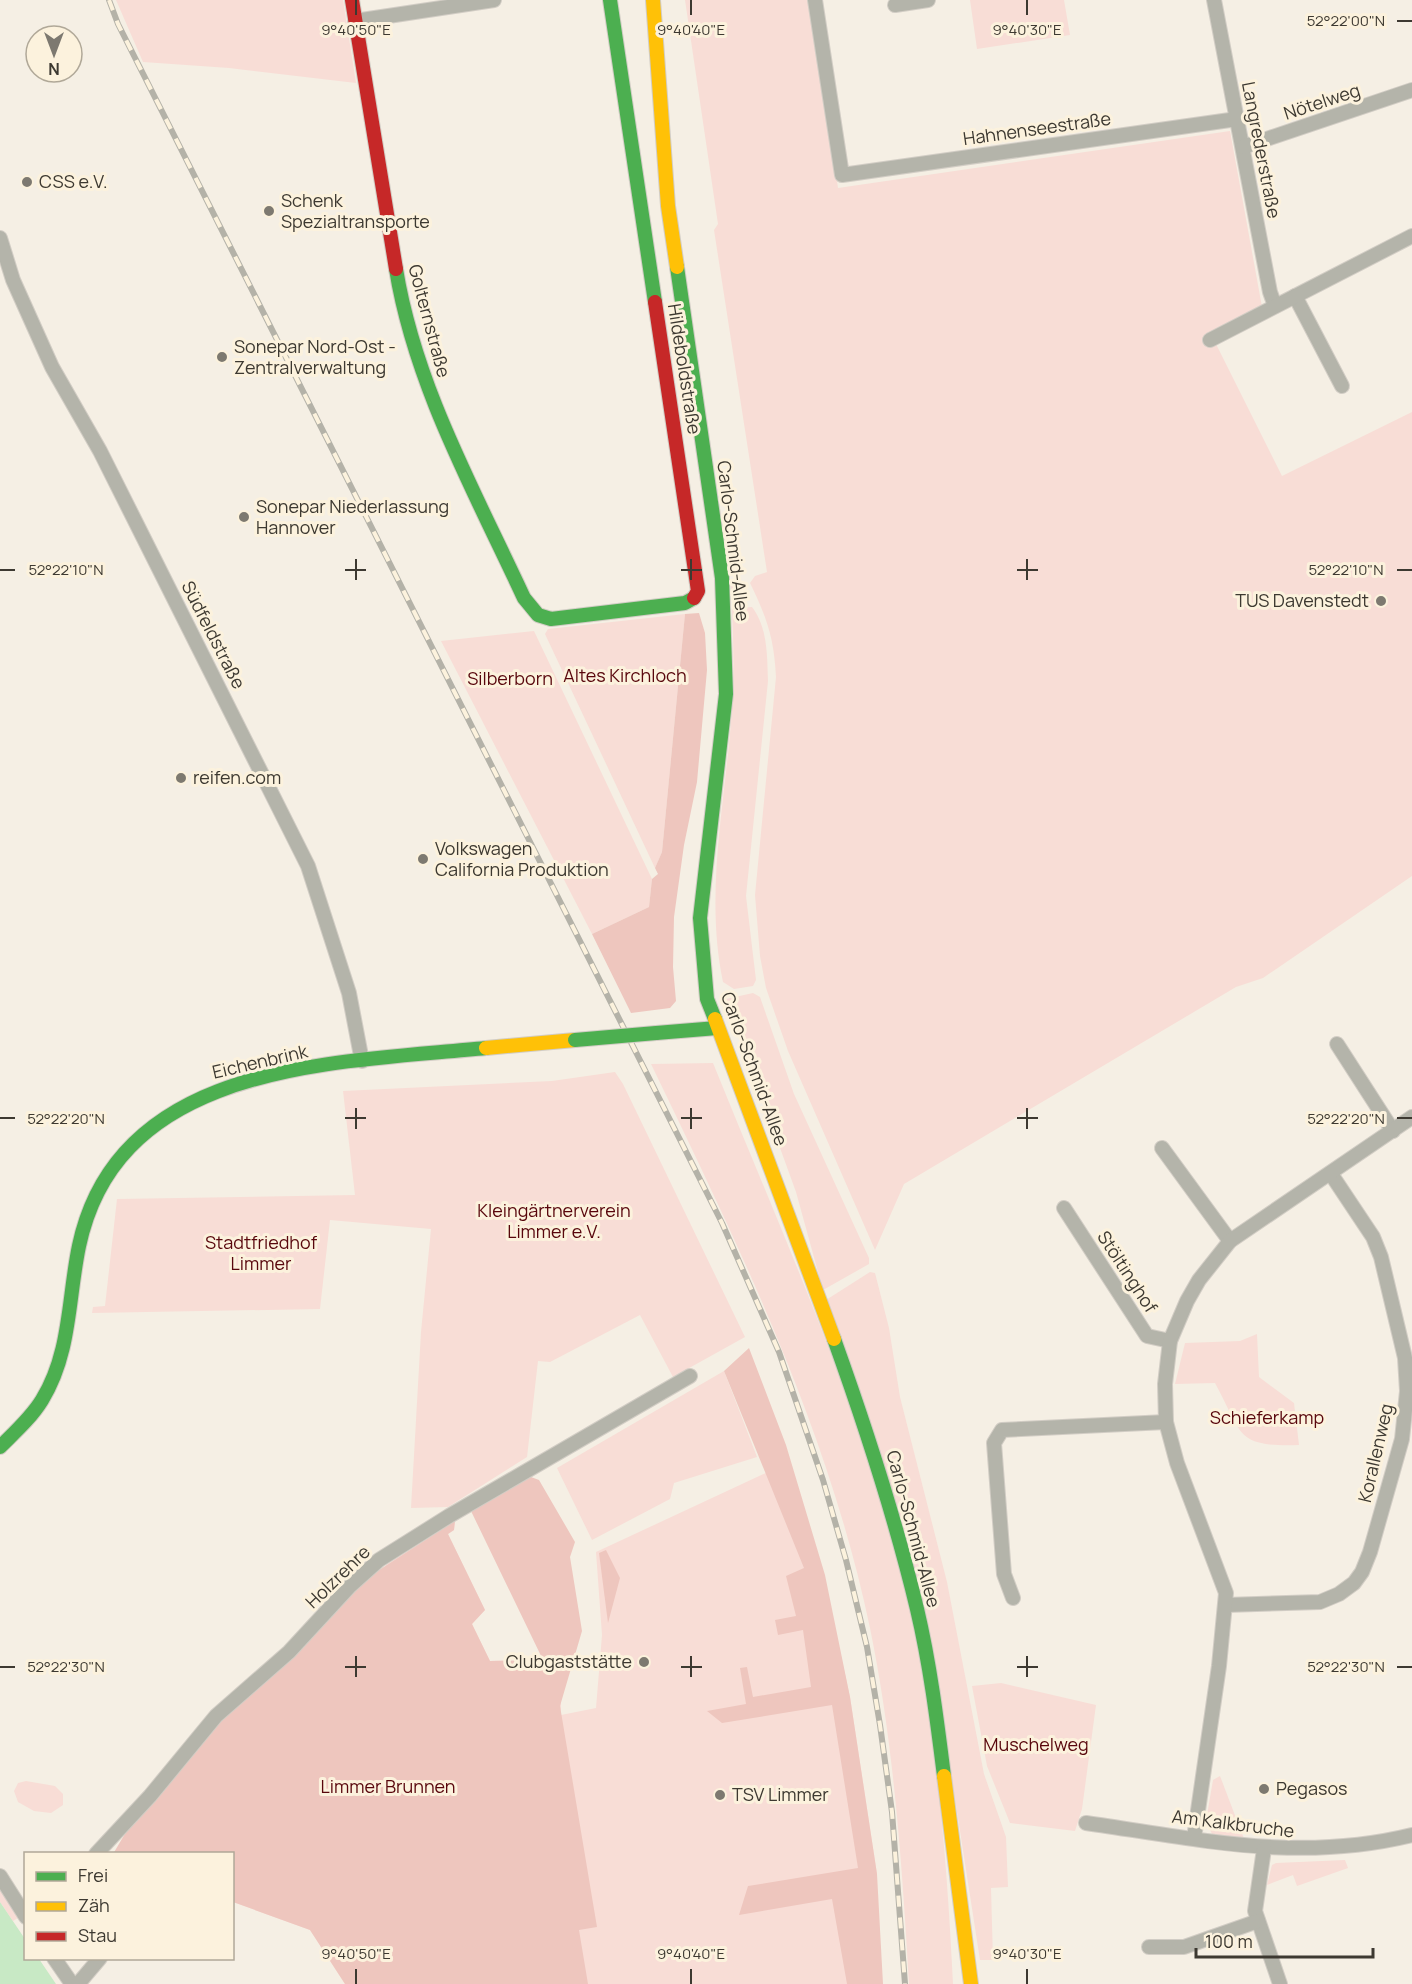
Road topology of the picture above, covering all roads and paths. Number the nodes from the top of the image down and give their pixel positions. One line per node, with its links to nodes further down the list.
1 (352, 0): 9 (street, Golternstraße)
2 (494, 0): 9 (street)
3 (610, 0): 20 (street, Hildeboldstraße)
4 (653, 0): 21 (street, Carlo-Schmid-Allee)
5 (815, 0): 11 (street, Hahnenseestraße)
6 (928, 0): 8 (street)
7 (1214, 0): 11 (street, Langrederstraße)
8 (895, 5)
9 (355, 21): 20 (street, Golternstraße)
10 (1412, 90): 12 (street, Nötelweg)
11 (1237, 119): 12 (street, Langrederstraße)
12 (1243, 147): 17 (street, Langrederstraße)
13 (1412, 236): 16 (street)
14 (0, 238): 15 (street, Südfeldstraße)
15 (7, 283): 23 (street, Südfeldstraße)
16 (1295, 296): 17 (street); 19 (street)
17 (1275, 306): 18 (street)
18 (1210, 340)
19 (1342, 387)
20 (551, 619)
21 (717, 1028): 23 (street, Eichenbrink, bridge); 49 (street, Carlo-Schmid-Allee)
22 (1337, 1044): 25 (street)
23 (362, 1061): 33 (street, Eichenbrink)
24 (1412, 1117): 25 (street)
25 (1393, 1131): 27 (street)
26 (1162, 1148): 29 (street)
27 (1331, 1174): 29 (street); 35 (street, Korallenweg)
28 (1064, 1208): 30 (street, Stöltinghof)
29 (1230, 1241): 30 (street)
30 (1170, 1341): 32 (street)
31 (690, 1376): 40 (street, Holzrehre)
32 (1166, 1422): 34 (street); 35 (street)
33 (0, 1447)
34 (1013, 1598)
35 (1226, 1605): 38 (street)
36 (1086, 1823): 38 (street, Am Kalkbruche)
37 (1412, 1835): 39 (street, Am Kalkbruche)
38 (1194, 1838): 39 (street, Am Kalkbruche)
39 (1264, 1849): 43 (street)
40 (98, 1852)
41 (0, 1876): 42 (street)
42 (24, 1913)
43 (1258, 1921): 44 (street); 50 (street)
44 (1149, 1947)
45 (55, 1960): 47 (street)
46 (99, 1960): 48 (street)
47 (72, 1984)
48 (78, 1984)
49 (971, 1984)
50 (1280, 1984)

